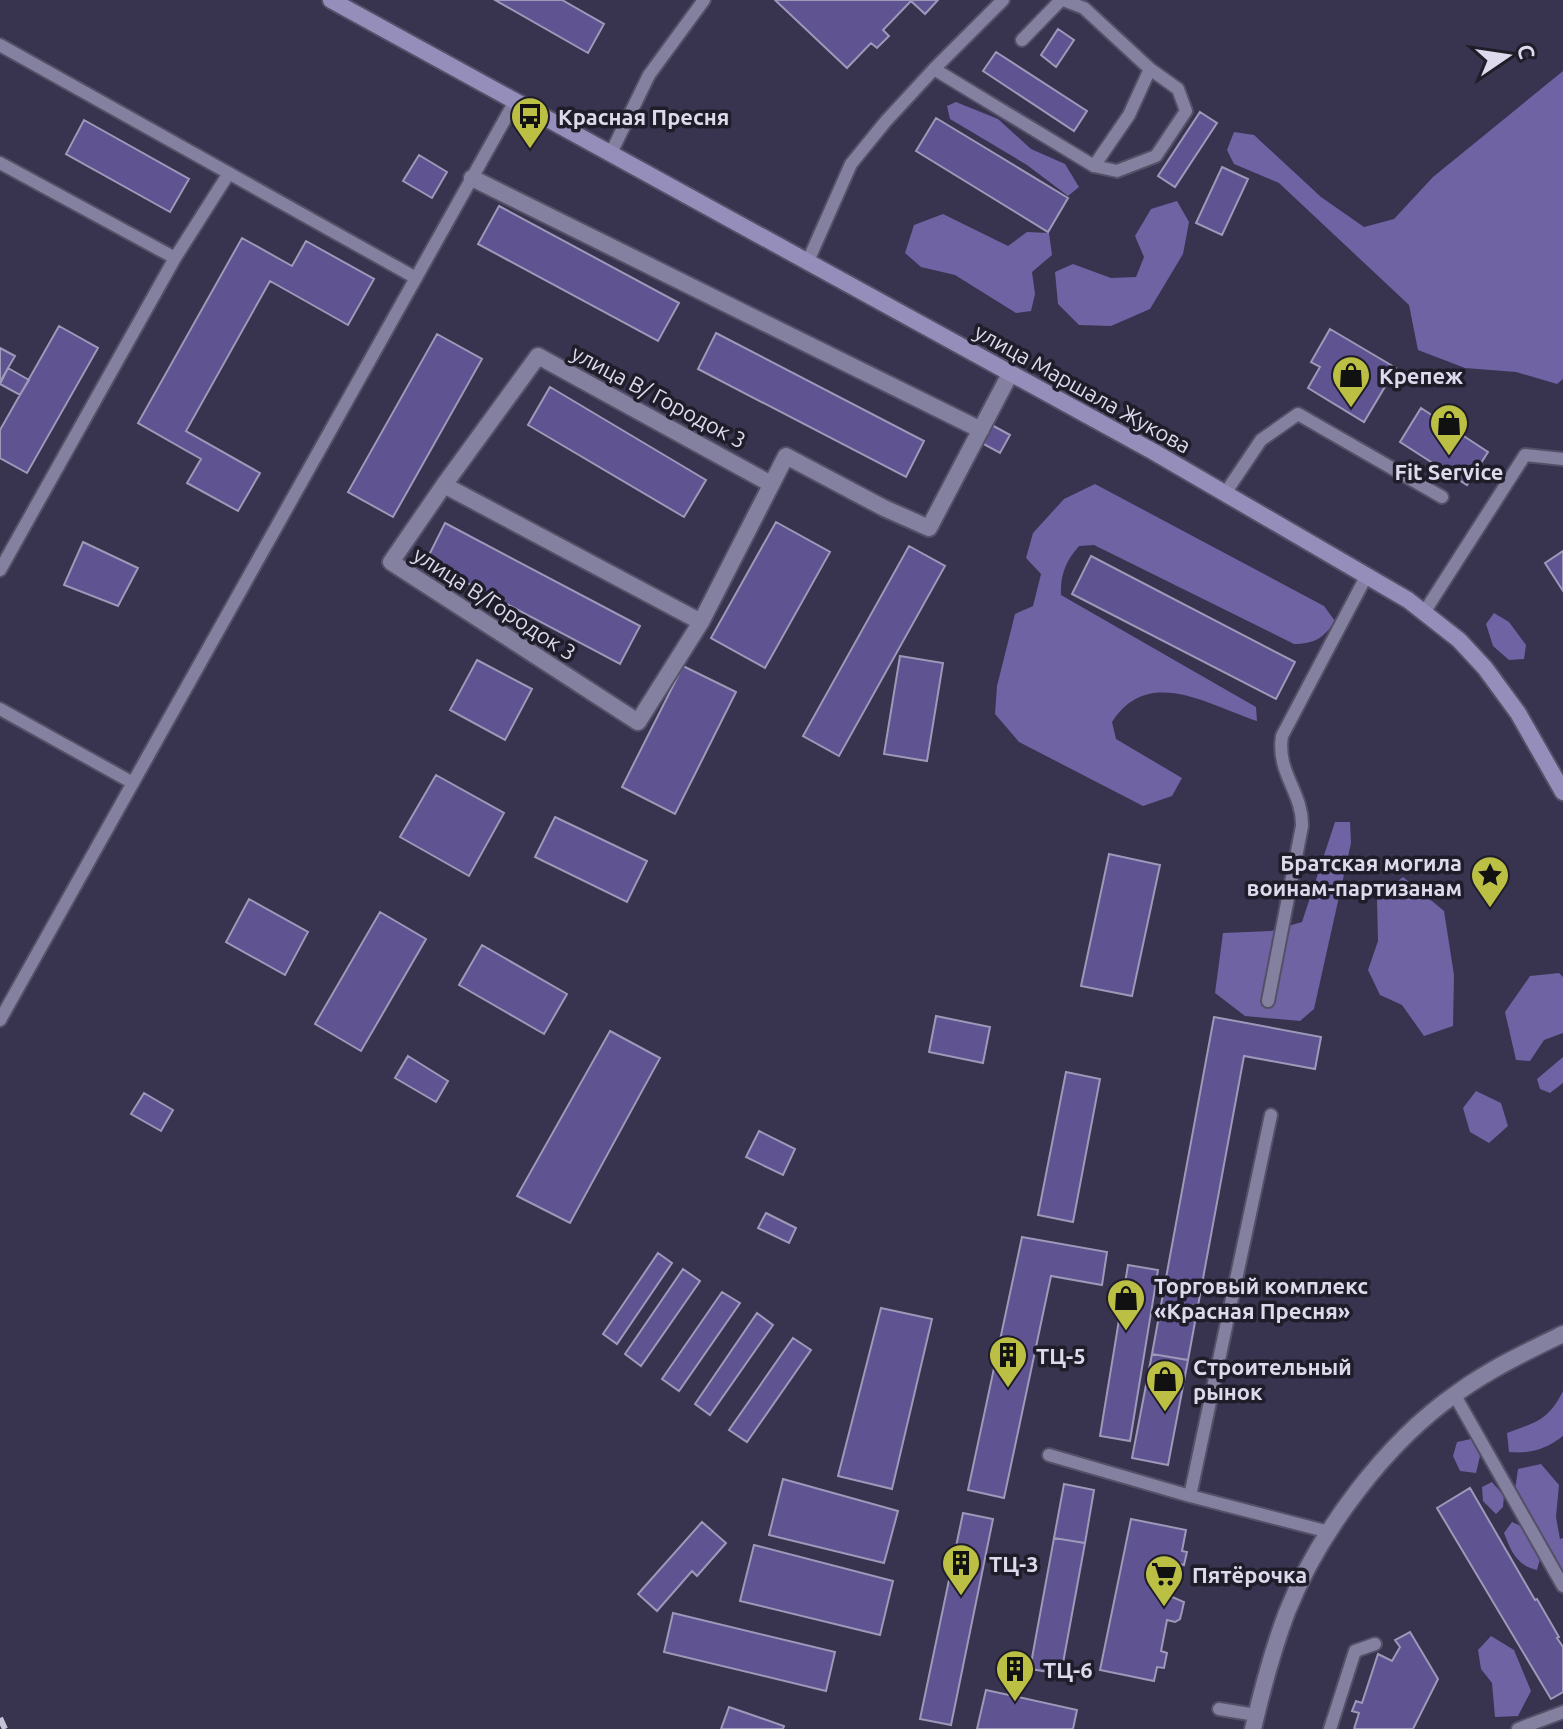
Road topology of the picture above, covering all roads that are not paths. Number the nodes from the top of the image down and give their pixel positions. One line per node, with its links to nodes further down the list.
1 (331, 0): 9 (main road, улица Маршала Жукова)
2 (704, 0): 10 (lane)
3 (1003, 0): 7 (lane)
4 (1062, 0): 5 (lane); 8 (lane)
5 (1022, 40)
6 (0, 45): 13 (lane)
7 (934, 69): 12 (lane); 16 (lane)
8 (1150, 69): 12 (lane); 12 (lane)
9 (514, 103): 10 (main road, улица Маршала Жукова); 14 (lane)
10 (610, 155): 16 (main road, улица Маршала Жукова)
11 (0, 163): 15 (lane)
12 (1094, 166)
13 (229, 173): 15 (lane); 17 (lane)
14 (472, 178): 17 (lane); 19 (street)
15 (175, 258): 25 (lane)
16 (808, 261): 18 (main road, улица Маршала Жукова)
17 (416, 278): 30 (lane)
18 (1010, 374): 19 (street, улица В/Городок 3); 23 (main road, улица Маршала Жукова)
19 (981, 430): 21 (street, улица В/Городок 3)
20 (1563, 459): 27 (lane)
21 (771, 484): 22 (street, улица В/ Городок 3); 28 (street, улица В/Городок 3)
22 (444, 485): 28 (street); 28 (street, улица В/Городок 3)
23 (1226, 492): 24 (lane); 26 (main road, улица Маршала Жукова)
24 (1442, 497)
25 (0, 570)
26 (1367, 575): 27 (main road, улица Маршала Жукова); 32 (lane)
27 (1425, 611): 31 (main road, улица Маршала Жукова)
28 (701, 622)
29 (0, 709): 30 (lane)
30 (133, 783): 33 (lane)
31 (1563, 792)
32 (1268, 1001)
33 (0, 1020)
34 (1271, 1115): 38 (lane)
35 (1563, 1334): 36 (street)
36 (1454, 1394): 41 (street); 42 (lane)
37 (1049, 1455): 38 (lane)
38 (1190, 1496): 39 (lane)
39 (1248, 1513): 40 (lane); 41 (lane)
40 (1243, 1528)
41 (1329, 1532): 46 (street)
42 (1563, 1586)
43 (1375, 1644): 47 (lane)
44 (1219, 1709): 46 (lane)
45 (1563, 1712): 48 (lane)
46 (1254, 1722)
47 (1330, 1729)
48 (1518, 1729)

